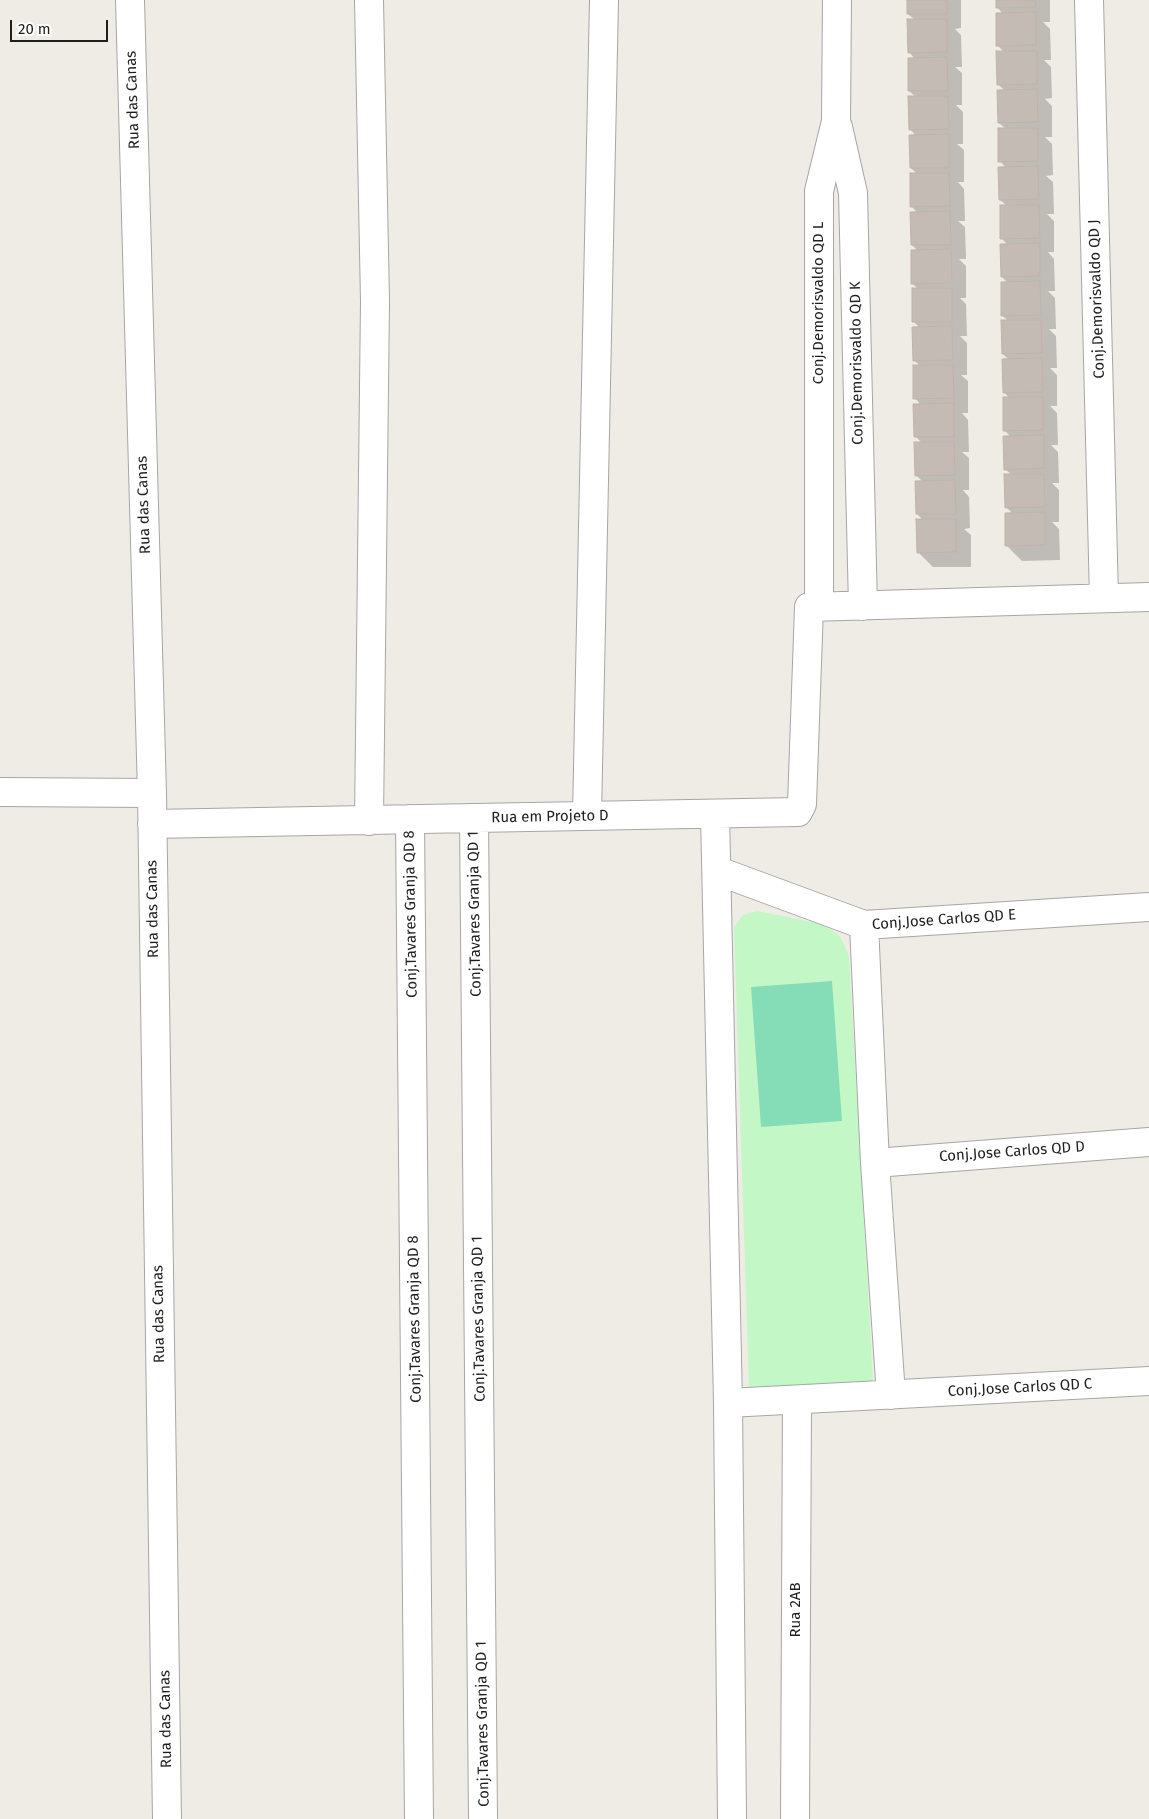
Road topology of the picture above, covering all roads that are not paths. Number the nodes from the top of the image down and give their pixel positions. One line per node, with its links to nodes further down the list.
1 (130, 0): 12 (street, Rua das Canas)
2 (369, 0): 16 (street)
3 (604, 0): 14 (street)
4 (837, 0): 6 (street, Conj.Demorisvaldo QD L)
5 (1089, 0): 8 (street, Conj.Demorisvaldo QD J)
6 (836, 121): 9 (street, Conj.Demorisvaldo QD K); 10 (street, Conj.Demorisvaldo QD L)
7 (1149, 596): 8 (street)
8 (1104, 598): 9 (street)
9 (863, 606): 10 (street)
10 (819, 607): 13 (street, Rua em Projeto D)
11 (0, 792): 12 (street)
12 (152, 793): 18 (street, Rua das Canas)
13 (715, 814): 14 (street, Rua em Projeto D); 19 (street)
14 (587, 816): 15 (street, Rua em Projeto D)
15 (474, 818): 17 (street, Rua em Projeto D); 30 (street, Conj.Tavares Granja QD 1)
16 (369, 820): 17 (street, Rua em Projeto D); 18 (street, Rua em Projeto D)
17 (410, 820): 29 (street, Conj.Tavares Granja QD 8)
18 (152, 824): 28 (street, Rua das Canas)
19 (718, 871): 21 (street, Conj.Jose Carlos QD E); 27 (street)
20 (1149, 907): 21 (street, Conj.Jose Carlos QD E)
21 (864, 925): 23 (street)
22 (1149, 1142): 23 (street, Conj.Jose Carlos QD D)
23 (875, 1163): 25 (street)
24 (1149, 1381): 25 (street, Conj.Jose Carlos QD C)
25 (891, 1395): 26 (street, Conj.Jose Carlos QD C)
26 (797, 1401): 27 (street, Conj.Jose Carlos QD C); 32 (street, Rua 2AB)
27 (728, 1403): 31 (street)
28 (167, 1819)
29 (419, 1819)
30 (483, 1819)
31 (732, 1819)
32 (795, 1819)

